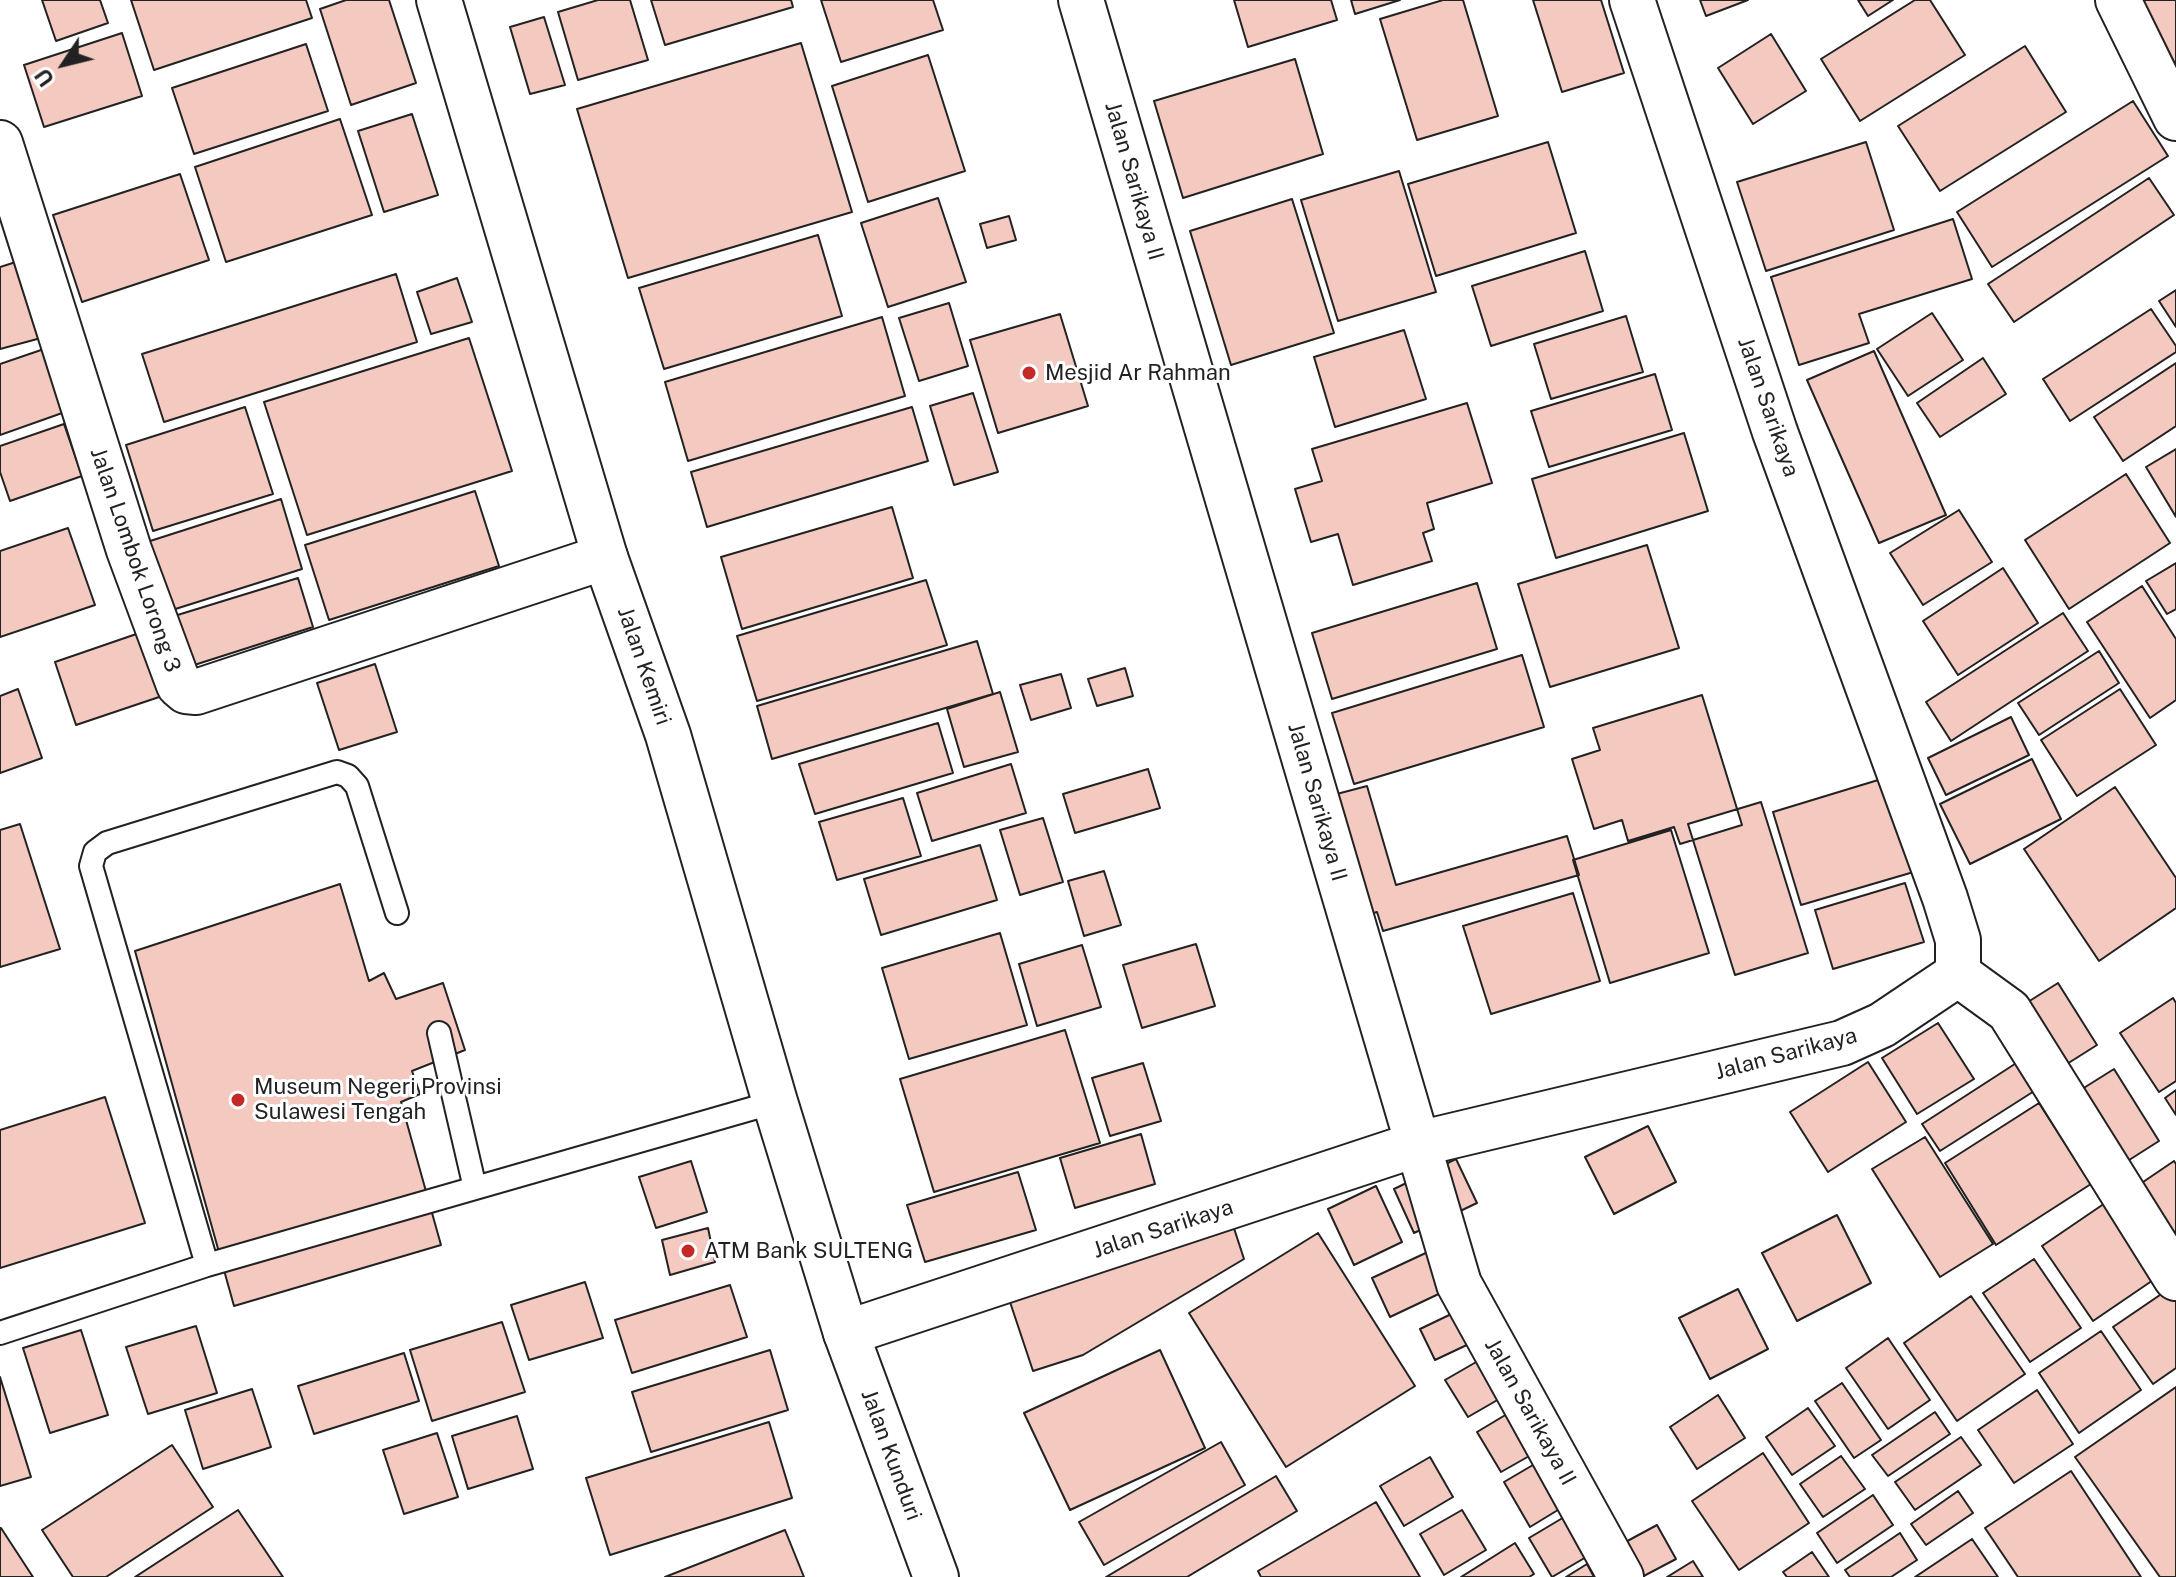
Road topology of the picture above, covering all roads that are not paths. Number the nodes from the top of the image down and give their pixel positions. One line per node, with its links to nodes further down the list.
1 (439, 0): 7 (street, Jalan Kemiri)
2 (1081, 0): 12 (street, Jalan Sarikaya II)
3 (1632, 0): 9 (street, Jalan Sarikaya)
4 (2118, 0): 5 (street)
5 (2176, 118)
6 (0, 143): 7 (street, Jalan Lombok Lorong 3)
7 (605, 557): 11 (street, Jalan Kemiri)
8 (397, 913): 14 (lane)
9 (1958, 974): 12 (street, Jalan Sarikaya); 15 (street)
10 (439, 1033): 13 (lane)
11 (775, 1102): 13 (lane); 17 (street, Jalan Kemiri)
12 (1418, 1144): 17 (street, Jalan Sarikaya); 19 (street, Jalan Sarikaya II)
13 (475, 1188): 14 (lane)
14 (207, 1265): 16 (lane)
15 (2176, 1278)
16 (0, 1333)
17 (846, 1333): 18 (street, Jalan Kunduri)
18 (936, 1577)
19 (1621, 1577)

